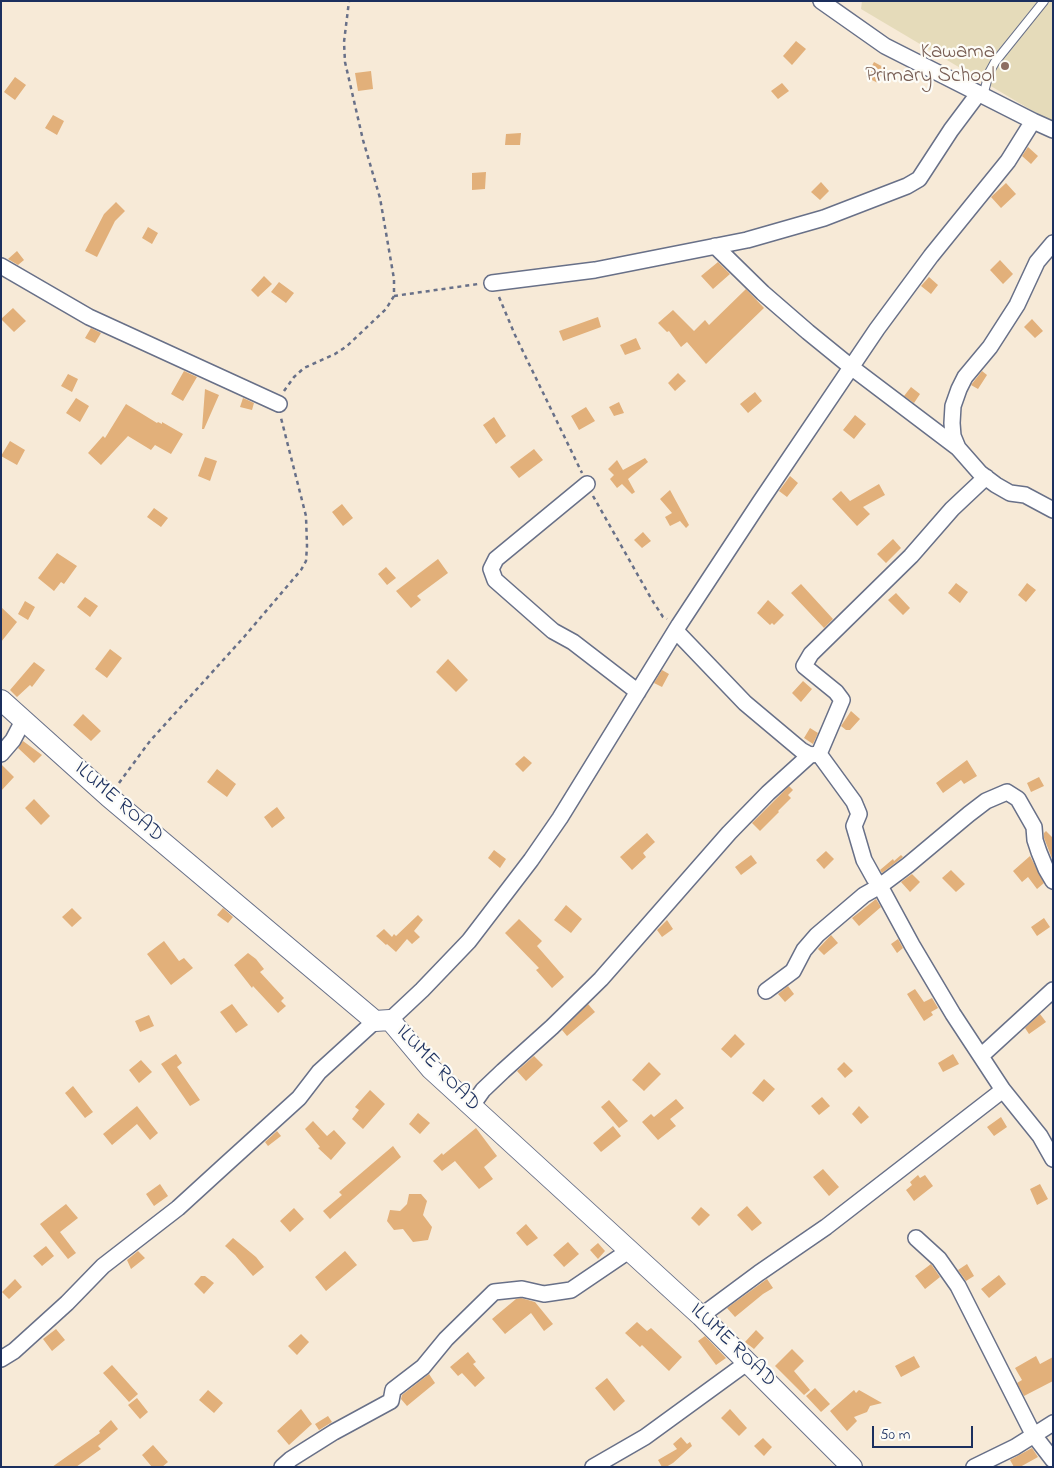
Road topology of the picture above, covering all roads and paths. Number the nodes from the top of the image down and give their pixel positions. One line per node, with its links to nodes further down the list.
1 (349, 1): 11 (path)
2 (821, 1): 4 (street)
3 (1044, 1): 4 (lane)
4 (981, 95): 5 (street); 8 (street)
5 (1033, 121): 6 (street); 12 (street)
6 (1053, 130)
7 (1053, 243): 14 (street)
8 (715, 246): 10 (street); 12 (street)
9 (1, 266): 13 (street)
10 (492, 283): 11 (path); 16 (path)
11 (394, 296): 13 (path)
12 (851, 367): 14 (street); 18 (street)
13 (279, 404): 24 (path)
14 (958, 448): 15 (street)
15 (986, 478): 17 (street); 23 (street)
16 (587, 484): 18 (path); 19 (street)
17 (1053, 510)
18 (678, 628): 19 (street); 23 (street)
19 (638, 692): 29 (street)
20 (1, 700): 21 (street, ILUME ROAD)
21 (24, 719): 22 (street); 24 (street, ILUME ROAD)
22 (1, 754)
23 (814, 755): 26 (street); 32 (street)
24 (109, 797): 29 (street, ILUME ROAD)
25 (1053, 880): 26 (street)
26 (880, 886): 28 (street); 30 (street)
27 (1053, 990): 30 (street)
28 (766, 991)
29 (382, 1021): 32 (street, ILUME ROAD); 37 (street)
30 (980, 1056): 31 (street)
31 (1004, 1090): 33 (street); 36 (street)
32 (471, 1107): 35 (street, ILUME ROAD)
33 (1053, 1159)
34 (916, 1238): 40 (street)
35 (630, 1250): 36 (street, ILUME ROAD); 43 (street)
36 (701, 1316): 38 (street, ILUME ROAD)
37 (1, 1359)
38 (748, 1362): 42 (street, ILUME ROAD); 44 (street)
39 (1053, 1423): 40 (street)
40 (1033, 1434): 41 (street); 45 (street)
41 (1053, 1460)
42 (844, 1464)
43 (282, 1467)
44 (593, 1467)
45 (974, 1467)

